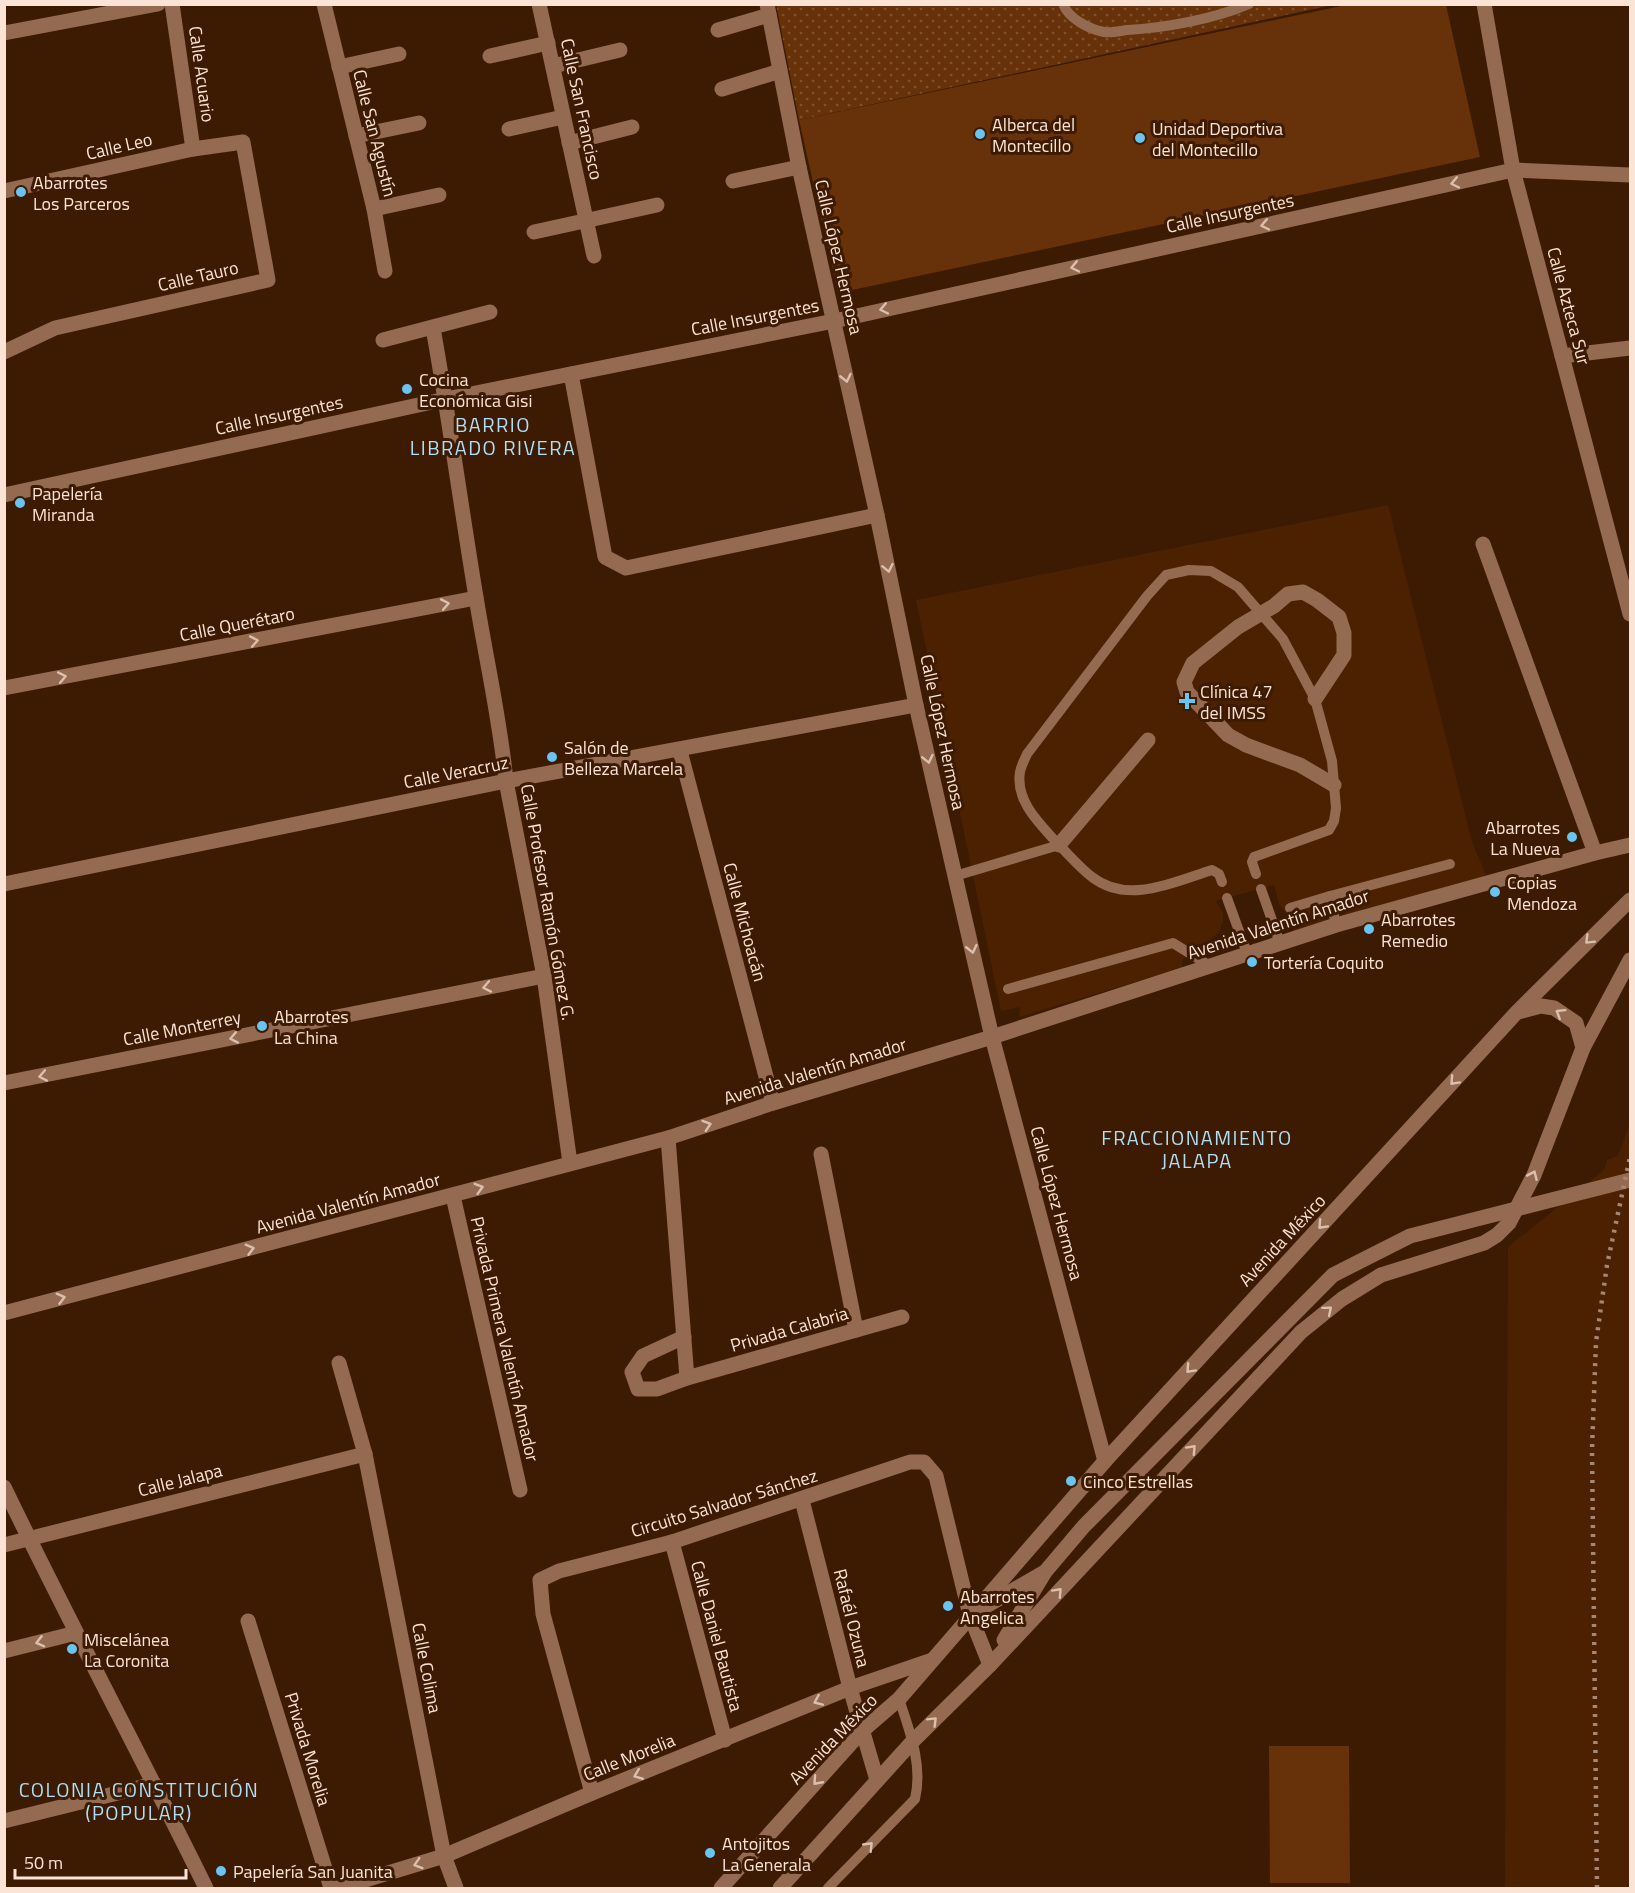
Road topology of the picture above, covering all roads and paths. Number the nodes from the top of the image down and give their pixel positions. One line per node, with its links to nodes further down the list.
1 (158, 4): 10 (street)
2 (172, 4): 26 (street, Calle Acuario)
3 (324, 4): 16 (street, Calle San Agustín)
4 (539, 4): 11 (street, Calle San Francisco)
5 (1063, 4): 6 (lane)
6 (1249, 4)
7 (1484, 4): 28 (street, Calle Azteca Sur)
8 (768, 10): 9 (street); 17 (street, Calle López Hermosa)
9 (718, 30)
10 (4, 33)
11 (548, 42): 14 (street); 15 (street, Calle San Francisco)
12 (620, 50): 15 (street)
13 (399, 54): 16 (street)
14 (490, 56)
15 (554, 66): 19 (street, Calle San Francisco)
16 (339, 68): 23 (street, Calle San Agustín)
17 (780, 71): 18 (street); 27 (street, Calle López Hermosa)
18 (722, 89)
19 (563, 117): 22 (street); 25 (street, Calle San Francisco)
20 (419, 123): 23 (street)
21 (632, 127): 25 (street)
22 (509, 129)
23 (356, 136): 34 (street, Calle San Agustín)
24 (243, 142): 26 (street, Calle Leo); 44 (street, Calle Tauro)
25 (569, 143): 35 (street, Calle San Francisco)
26 (193, 149): 31 (street, Calle Leo)
27 (799, 167): 30 (street); 40 (street, Calle López Hermosa)
28 (1513, 170): 29 (street, Calle Insurgentes); 40 (street, Calle Insurgentes, one-way to 40); 45 (street, Calle Azteca Sur)
29 (1630, 174)
30 (733, 181)
31 (4, 191)
32 (439, 195): 34 (street)
33 (657, 206): 35 (street)
34 (374, 208): 38 (street, Calle San Agustín)
35 (586, 221): 36 (street); 37 (street, Calle San Francisco)
36 (534, 232)
37 (594, 256)
38 (385, 271)
39 (490, 312): 41 (street)
40 (834, 321): 46 (street, Calle Insurgentes); 49 (street, Calle López Hermosa, one-way to 49)
41 (433, 328): 42 (street); 47 (street, Calle Profesor Ramón Gómez G.)
42 (383, 340)
43 (1630, 348): 45 (street)
44 (4, 352)
45 (1562, 356): 53 (street, Calle Azteca Sur)
46 (571, 374): 47 (street, Calle Insurgentes); 49 (street)
47 (446, 399): 48 (street, Calle Insurgentes); 51 (street, Calle Profesor Ramón Gómez G.)
48 (4, 495)
49 (877, 515): 56 (street, Calle López Hermosa, one-way to 56)
50 (1483, 544): 63 (street)
51 (476, 598): 54 (street, Calle Querétaro, one-way to 51); 59 (street, Calle Profesor Ramón Gómez G.)
52 (1261, 614): 55 (lane); 55 (street); 60 (street); 61 (lane)
53 (1630, 614)
54 (4, 688)
55 (1315, 699): 60 (lane)
56 (916, 705): 58 (street, Calle Veracruz); 66 (street, Calle López Hermosa, one-way to 66)
57 (1148, 740): 61 (street)
58 (680, 751): 59 (street, Calle Veracruz); 85 (street, Calle Michoacán)
59 (506, 781): 68 (street, Calle Veracruz); 79 (street, Calle Profesor Ramón Gómez G.)
60 (1334, 785): 65 (lane)
61 (1059, 845): 66 (lane); 67 (lane)
62 (1630, 845): 63 (street, Avenida Valentín Amador)
63 (1595, 853): 74 (street, Avenida Valentín Amador)
64 (1450, 864): 70 (lane)
65 (1256, 873)
66 (955, 876): 82 (street, Calle López Hermosa, one-way to 82)
67 (1222, 882)
68 (4, 884)
69 (1262, 889): 75 (lane)
70 (1330, 896): 73 (lane); 74 (lane)
71 (1227, 898): 76 (lane)
72 (1630, 900): 81 (street, Avenida México, one-way to 81)
73 (1290, 908)
74 (1336, 925): 75 (street, Avenida Valentín Amador)
75 (1280, 943): 76 (street, Avenida Valentín Amador)
76 (1247, 953): 78 (street, Avenida Valentín Amador)
77 (1630, 960): 83 (street, Avenida México)
78 (1210, 966): 80 (lane); 82 (street, Avenida Valentín Amador)
79 (544, 976): 84 (street, Calle Monterrey, one-way to 84); 88 (street, Calle Profesor Ramón Gómez G.)
80 (1008, 989)
81 (1517, 1012): 83 (street, one-way to 81); 98 (street, Avenida México, one-way to 98)
82 (992, 1037): 85 (street, Avenida Valentín Amador); 98 (street, Calle López Hermosa)
83 (1583, 1048): 111 (street, Avenida México, one-way to 83)
84 (4, 1083)
85 (773, 1103): 86 (street, Avenida Valentín Amador, one-way to 85)
86 (668, 1138): 88 (street, Avenida Valentín Amador); 94 (street)
87 (821, 1154): 93 (street)
88 (570, 1163): 90 (street, Avenida Valentín Amador, one-way to 88)
89 (1630, 1180): 105 (street, Avenida México)
90 (453, 1196): 91 (street, Avenida Valentín Amador, one-way to 90); 100 (street, Privada Primera Valentín Amador)
91 (4, 1313)
92 (902, 1317): 93 (street, Privada Calabria)
93 (856, 1330): 96 (street, Privada Calabria)
94 (684, 1338): 96 (street); 96 (street, Privada Calabria)
95 (339, 1363): 97 (street, Calle Colima)
96 (687, 1378)
97 (365, 1454): 102 (street, Calle Jalapa); 121 (street, Calle Colima)
98 (1105, 1461): 106 (street, Avenida México)
99 (4, 1487): 102 (street)
100 (520, 1490)
101 (802, 1500): 103 (street, Circuito Salvador Sánchez); 106 (street, Circuito Salvador Sánchez); 112 (street, Rafaél Ozuna)
102 (29, 1539): 104 (street, Calle Jalapa); 108 (street)
103 (672, 1542): 115 (street, Calle Daniel Bautista); 119 (street, Circuito Salvador Sánchez)
104 (4, 1545)
105 (1045, 1572): 106 (street, Avenida México); 111 (street, Avenida México)
106 (970, 1615): 110 (street, Avenida México); 111 (street, Circuito Salvador Sánchez)
107 (248, 1621): 123 (street, Privada Morelia)
108 (76, 1633): 109 (street, one-way to 109); 118 (street)
109 (4, 1652)
110 (932, 1660): 112 (street, Calle Morelia); 113 (street, Avenida México)
111 (990, 1665): 116 (street, Avenida México, one-way to 111)
112 (850, 1688): 114 (street, Rafaél Ozuna); 115 (street, Calle Morelia, one-way to 115)
113 (899, 1699): 114 (street, Avenida México); 116 (lane)
114 (862, 1731): 117 (street, Rafaél Ozuna); 126 (street, Avenida México, one-way to 126)
115 (725, 1740): 119 (street, Calle Morelia, one-way to 119)
116 (913, 1741): 117 (street, Avenida México); 128 (lane, one-way to 116)
117 (877, 1780): 127 (street, Avenida México)
118 (154, 1784): 120 (street); 122 (street)
119 (592, 1793): 121 (street, Calle Morelia)
120 (4, 1821)
121 (444, 1856): 124 (street, Calle Morelia, one-way to 124); 125 (street, Calle Colima)
122 (206, 1888)
123 (331, 1888)
124 (339, 1888)
125 (456, 1888)
126 (721, 1888)
127 (780, 1888)
128 (828, 1888)

